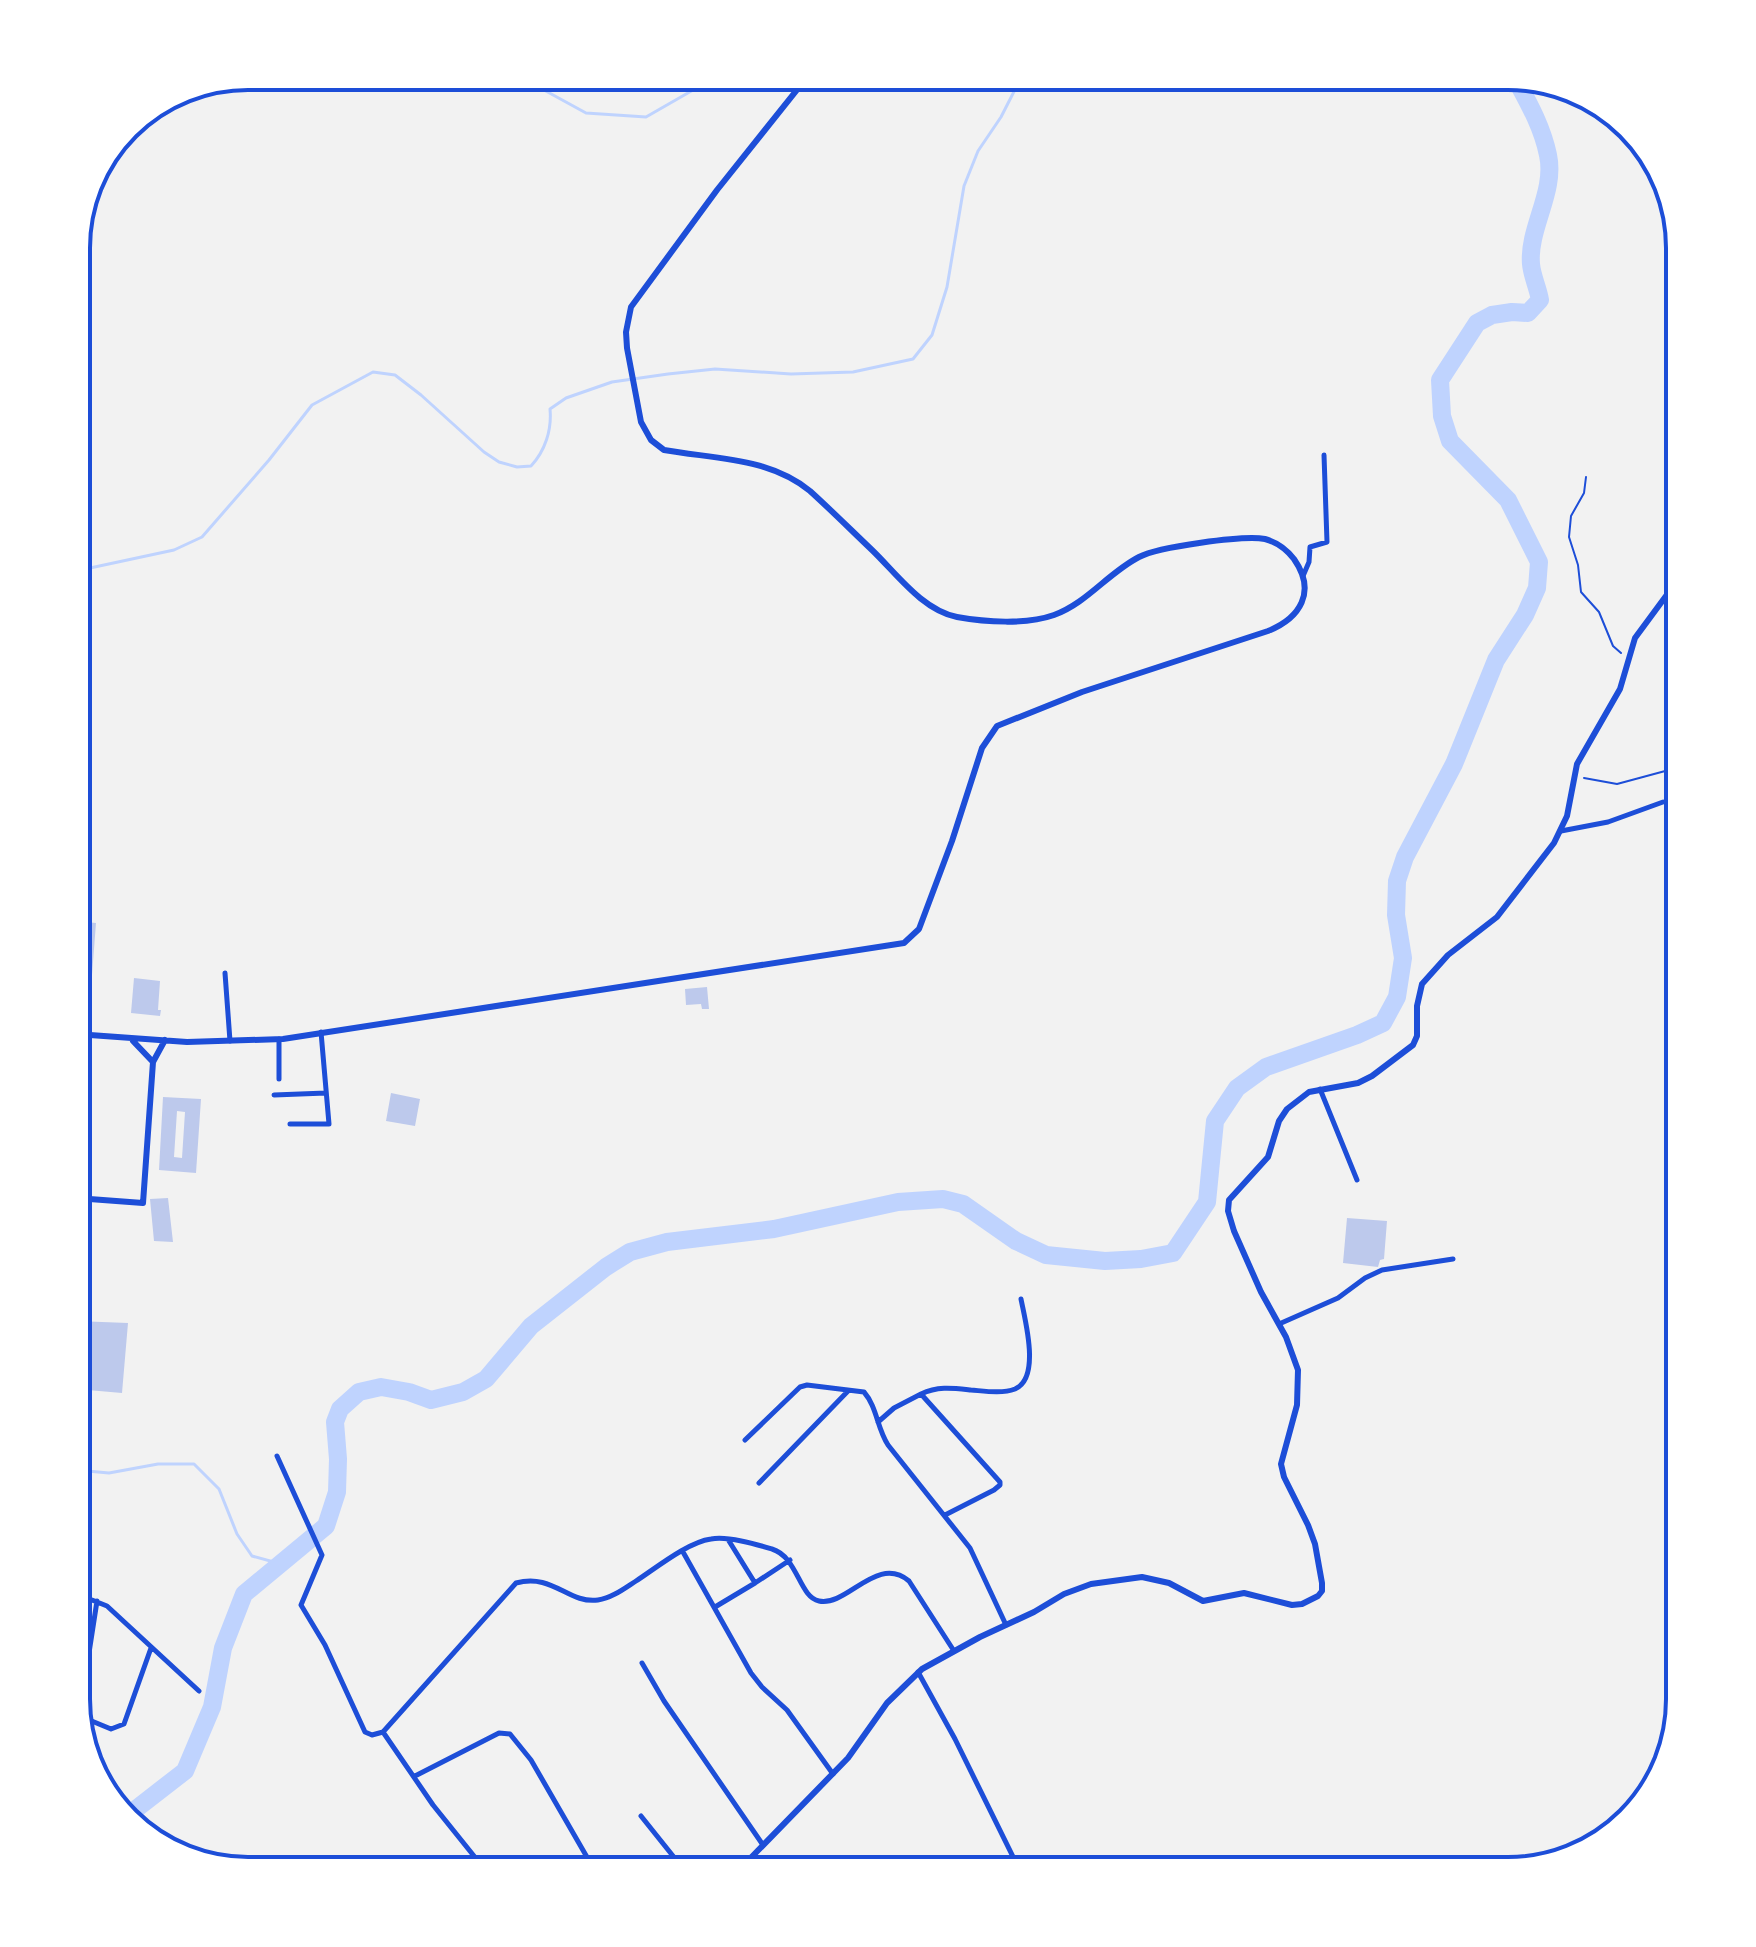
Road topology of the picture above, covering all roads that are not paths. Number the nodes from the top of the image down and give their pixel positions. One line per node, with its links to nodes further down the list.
1 (796, 90): 3 (street)
2 (1324, 455): 3 (street)
3 (1303, 577): 8 (street)
4 (1666, 595): 6 (street)
5 (1663, 802): 6 (street)
6 (1561, 831): 16 (street)
7 (225, 973): 13 (street)
8 (321, 1032): 11 (street); 17 (street)
9 (90, 1035): 10 (street)
10 (130, 1039): 12 (street); 14 (street)
11 (279, 1039): 13 (street); 15 (street)
12 (165, 1040): 13 (street); 14 (street)
13 (230, 1041)
14 (153, 1062): 21 (street)
15 (279, 1079)
16 (1320, 1089): 20 (street); 24 (street)
17 (326, 1093): 18 (street); 19 (street)
18 (274, 1095)
19 (290, 1124)
20 (1357, 1180)
21 (90, 1199)
22 (1453, 1259): 24 (street)
23 (1021, 1299): 26 (street)
24 (1279, 1324): 39 (street)
25 (849, 1390): 27 (street); 28 (street); 30 (street)
26 (921, 1394): 27 (street); 31 (street)
27 (878, 1422): 31 (street)
28 (745, 1440)
29 (277, 1456): 47 (street)
30 (759, 1483)
31 (945, 1515): 39 (street)
32 (729, 1541): 33 (street); 34 (street); 35 (street)
33 (683, 1552): 38 (street); 47 (street)
34 (790, 1560): 35 (street); 42 (street)
35 (755, 1583): 38 (street)
36 (97, 1601): 37 (street); 40 (street); 41 (street)
37 (90, 1602)
38 (715, 1607): 48 (street)
39 (1006, 1625): 42 (street)
40 (90, 1646)
41 (151, 1648): 45 (street); 46 (street)
42 (954, 1651): 44 (street)
43 (642, 1663): 51 (street)
44 (918, 1672): 48 (street); 56 (street)
45 (199, 1691)
46 (92, 1721)
47 (383, 1732): 49 (street)
48 (833, 1774): 51 (street)
49 (415, 1776): 52 (street); 53 (street)
50 (641, 1816): 54 (street)
51 (763, 1845): 55 (street)
52 (475, 1857)
53 (587, 1857)
54 (674, 1857)
55 (751, 1857)
56 (1013, 1857)

